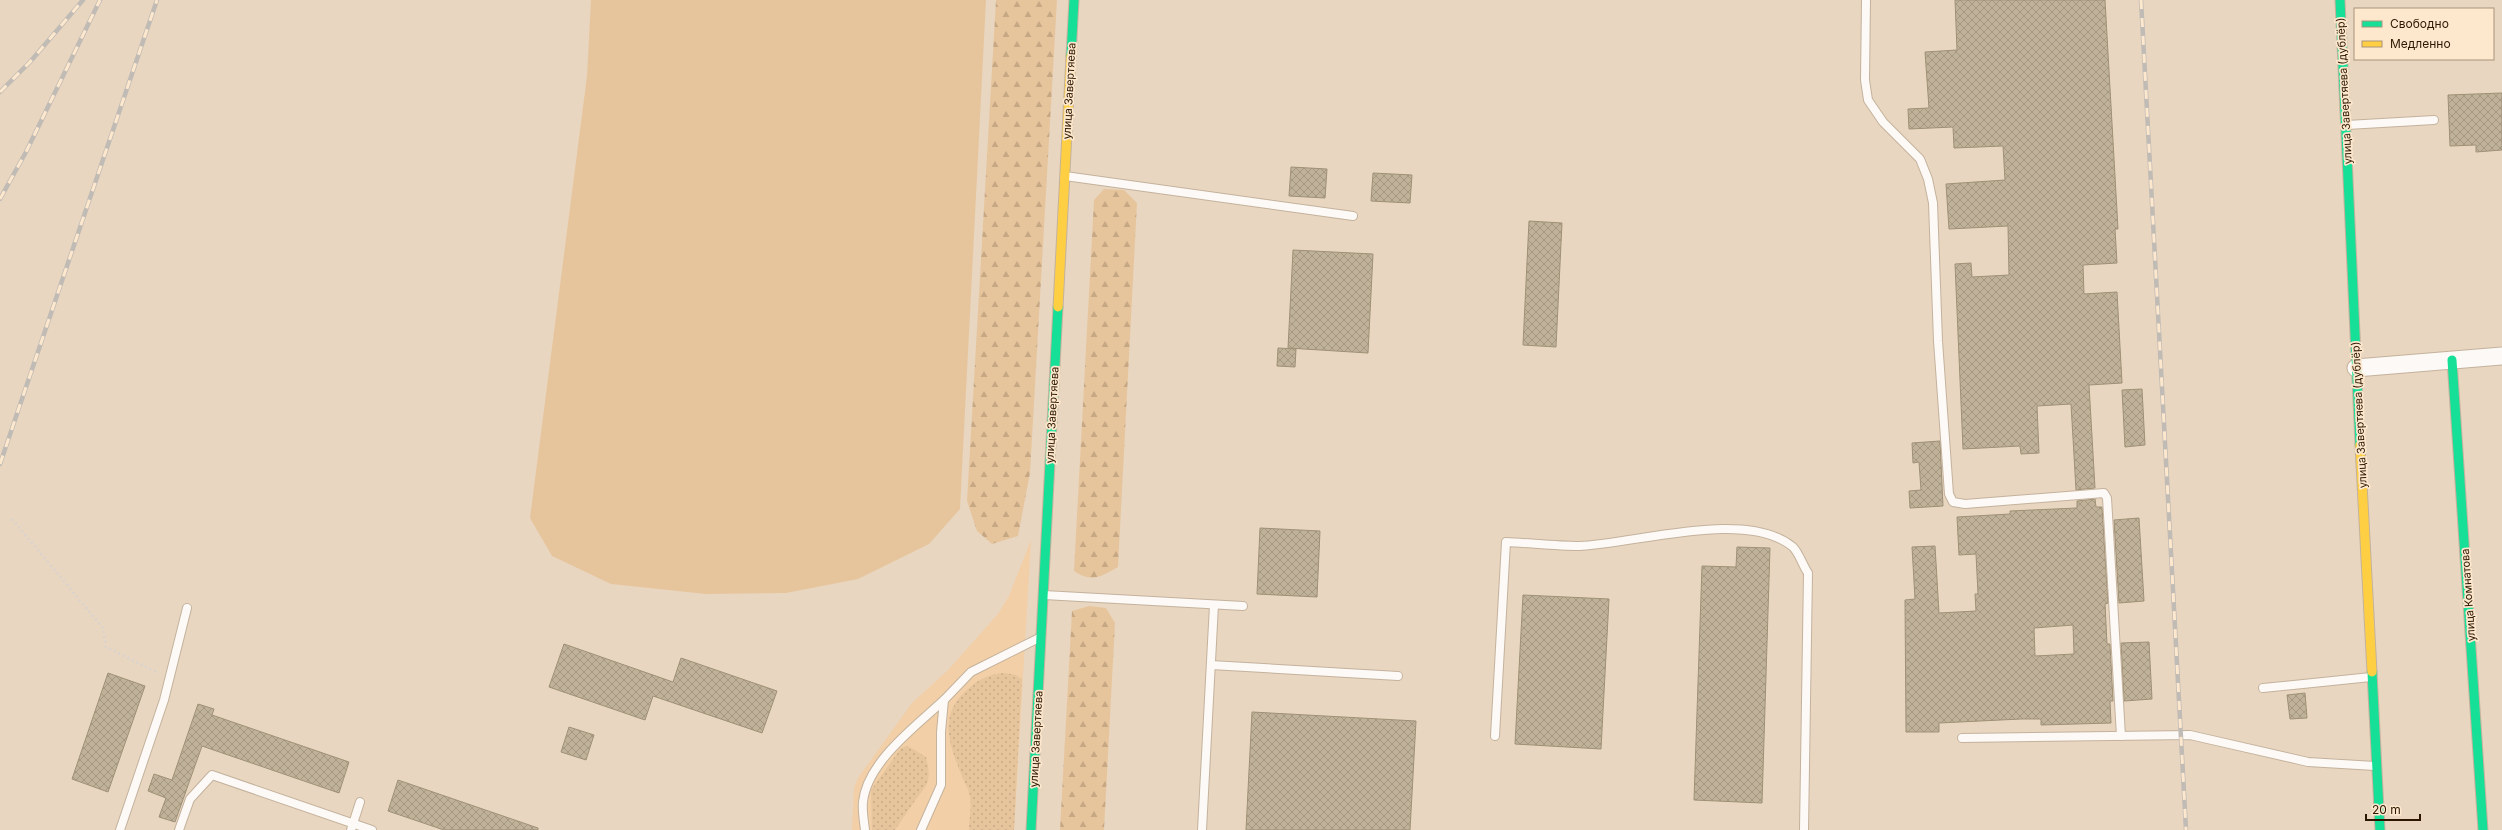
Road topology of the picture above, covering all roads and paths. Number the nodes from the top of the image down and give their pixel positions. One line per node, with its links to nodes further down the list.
1 (1074, 0): 6 (street, улица Завертяева)
2 (1866, 0): 24 (lane)
3 (2340, 0): 5 (street, улица Завертяева (дублёр))
4 (2434, 120): 5 (lane)
5 (2345, 125): 10 (street, улица Завертяева (дублёр))
6 (1064, 176): 7 (lane); 12 (street, улица Завертяева)
7 (1353, 216)
8 (2502, 356): 9 (street)
9 (2452, 360): 10 (street); 38 (street, улица Комнатова)
10 (2356, 368): 19 (street, улица Завертяева (дублёр))
11 (12, 519): 20 (path)
12 (1044, 596): 13 (lane); 16 (street, улица Завертяева)
13 (1214, 605): 14 (lane); 17 (lane)
14 (1243, 606)
15 (186, 608): 29 (lane)
16 (1042, 637): 22 (lane); 34 (street, улица Завертяева)
17 (1211, 666): 18 (lane); 35 (lane)
18 (1398, 676)
19 (2374, 676): 21 (lane); 26 (street, улица Завертяева (дублёр))
20 (158, 680)
21 (2263, 688)
22 (944, 700): 32 (lane); 33 (lane)
23 (1495, 736): 36 (lane)
24 (2121, 736): 25 (lane); 26 (lane)
25 (1962, 738)
26 (2378, 766): 37 (street, улица Завертяева (дублёр))
27 (360, 802): 28 (lane)
28 (352, 827): 30 (lane); 31 (lane)
29 (120, 830)
30 (179, 830)
31 (372, 830)
32 (866, 830)
33 (921, 830)
34 (1031, 830)
35 (1202, 830)
36 (1804, 830)
37 (2380, 830)
38 (2483, 830)

